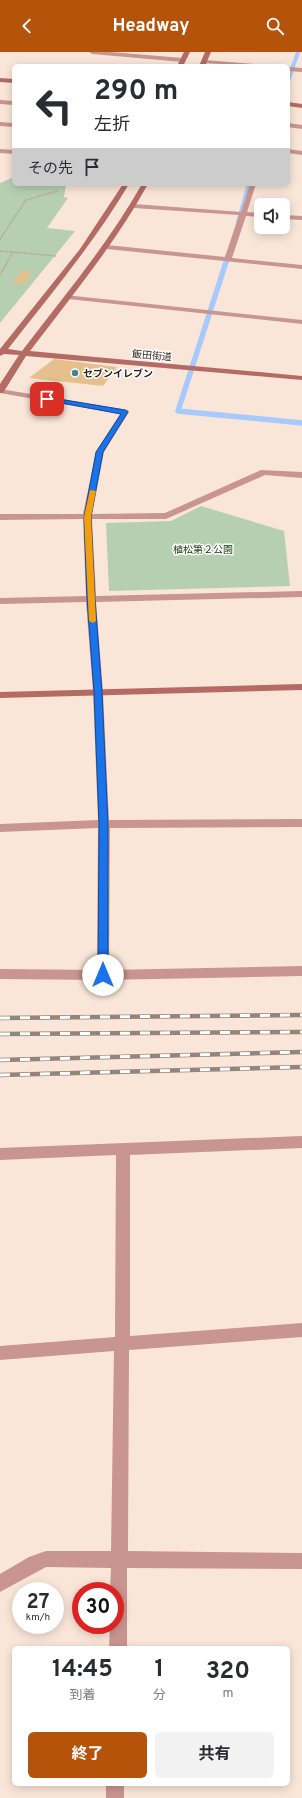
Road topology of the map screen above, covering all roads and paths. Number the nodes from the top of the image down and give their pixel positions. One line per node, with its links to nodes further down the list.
1 (92, 52): 4 (street)
2 (187, 52): 4 (street)
3 (208, 52): 6 (street)
4 (183, 60): 5 (street)
5 (181, 64)
6 (203, 64)
7 (290, 69): 8 (street)
8 (302, 70)
9 (0, 80): 10 (street)
10 (12, 81)
11 (0, 102): 12 (street)
12 (12, 103)
13 (290, 104): 14 (street)
14 (302, 106)
15 (0, 124): 16 (street)
16 (12, 125)
17 (290, 125): 18 (street)
18 (302, 127)
19 (0, 151): 21 (street)
20 (290, 151): 22 (street)
21 (12, 152)
22 (302, 153)
23 (125, 186): 36 (street)
24 (144, 186): 27 (street)
25 (252, 186): 28 (street)
26 (57, 191): 32 (path)
27 (134, 206): 28 (street); 33 (street)
28 (243, 214): 29 (street); 37 (street)
29 (254, 215)
30 (290, 217): 31 (street)
31 (302, 218)
32 (0, 239)
33 (107, 247): 37 (street); 40 (street)
34 (0, 250): 35 (path)
35 (13, 252): 36 (path); 39 (path)
36 (76, 258): 42 (street)
37 (228, 260): 38 (street)
38 (302, 267)
39 (0, 275)
40 (68, 297): 41 (street); 43 (street)
41 (302, 322)
42 (1, 352): 43 (street, 飯田街道)
43 (24, 354): 44 (street, 飯田街道); 45 (street)
44 (302, 378)
45 (0, 391): 48 (street)
46 (302, 474): 48 (street)
47 (0, 517): 48 (street)
48 (87, 517): 50 (street)
49 (302, 594): 50 (street)
50 (91, 599): 51 (street); 53 (street)
51 (0, 601)
52 (302, 687): 53 (street)
53 (98, 692): 54 (street); 56 (street)
54 (0, 695)
55 (302, 823): 56 (street)
56 (104, 824): 57 (street); 60 (street)
57 (0, 828)
58 (302, 971): 60 (street)
59 (0, 974): 60 (street)
60 (103, 975)
61 (302, 1142): 62 (street)
62 (123, 1149): 63 (street); 65 (street)
63 (0, 1154)
64 (302, 1330): 65 (street)
65 (122, 1345): 66 (street); 67 (street)
66 (0, 1353)
67 (120, 1559): 68 (street); 69 (street); 70 (street)
68 (302, 1561)
69 (0, 1584)
70 (118, 1646)
71 (115, 1786): 72 (street)
72 (115, 1798)

